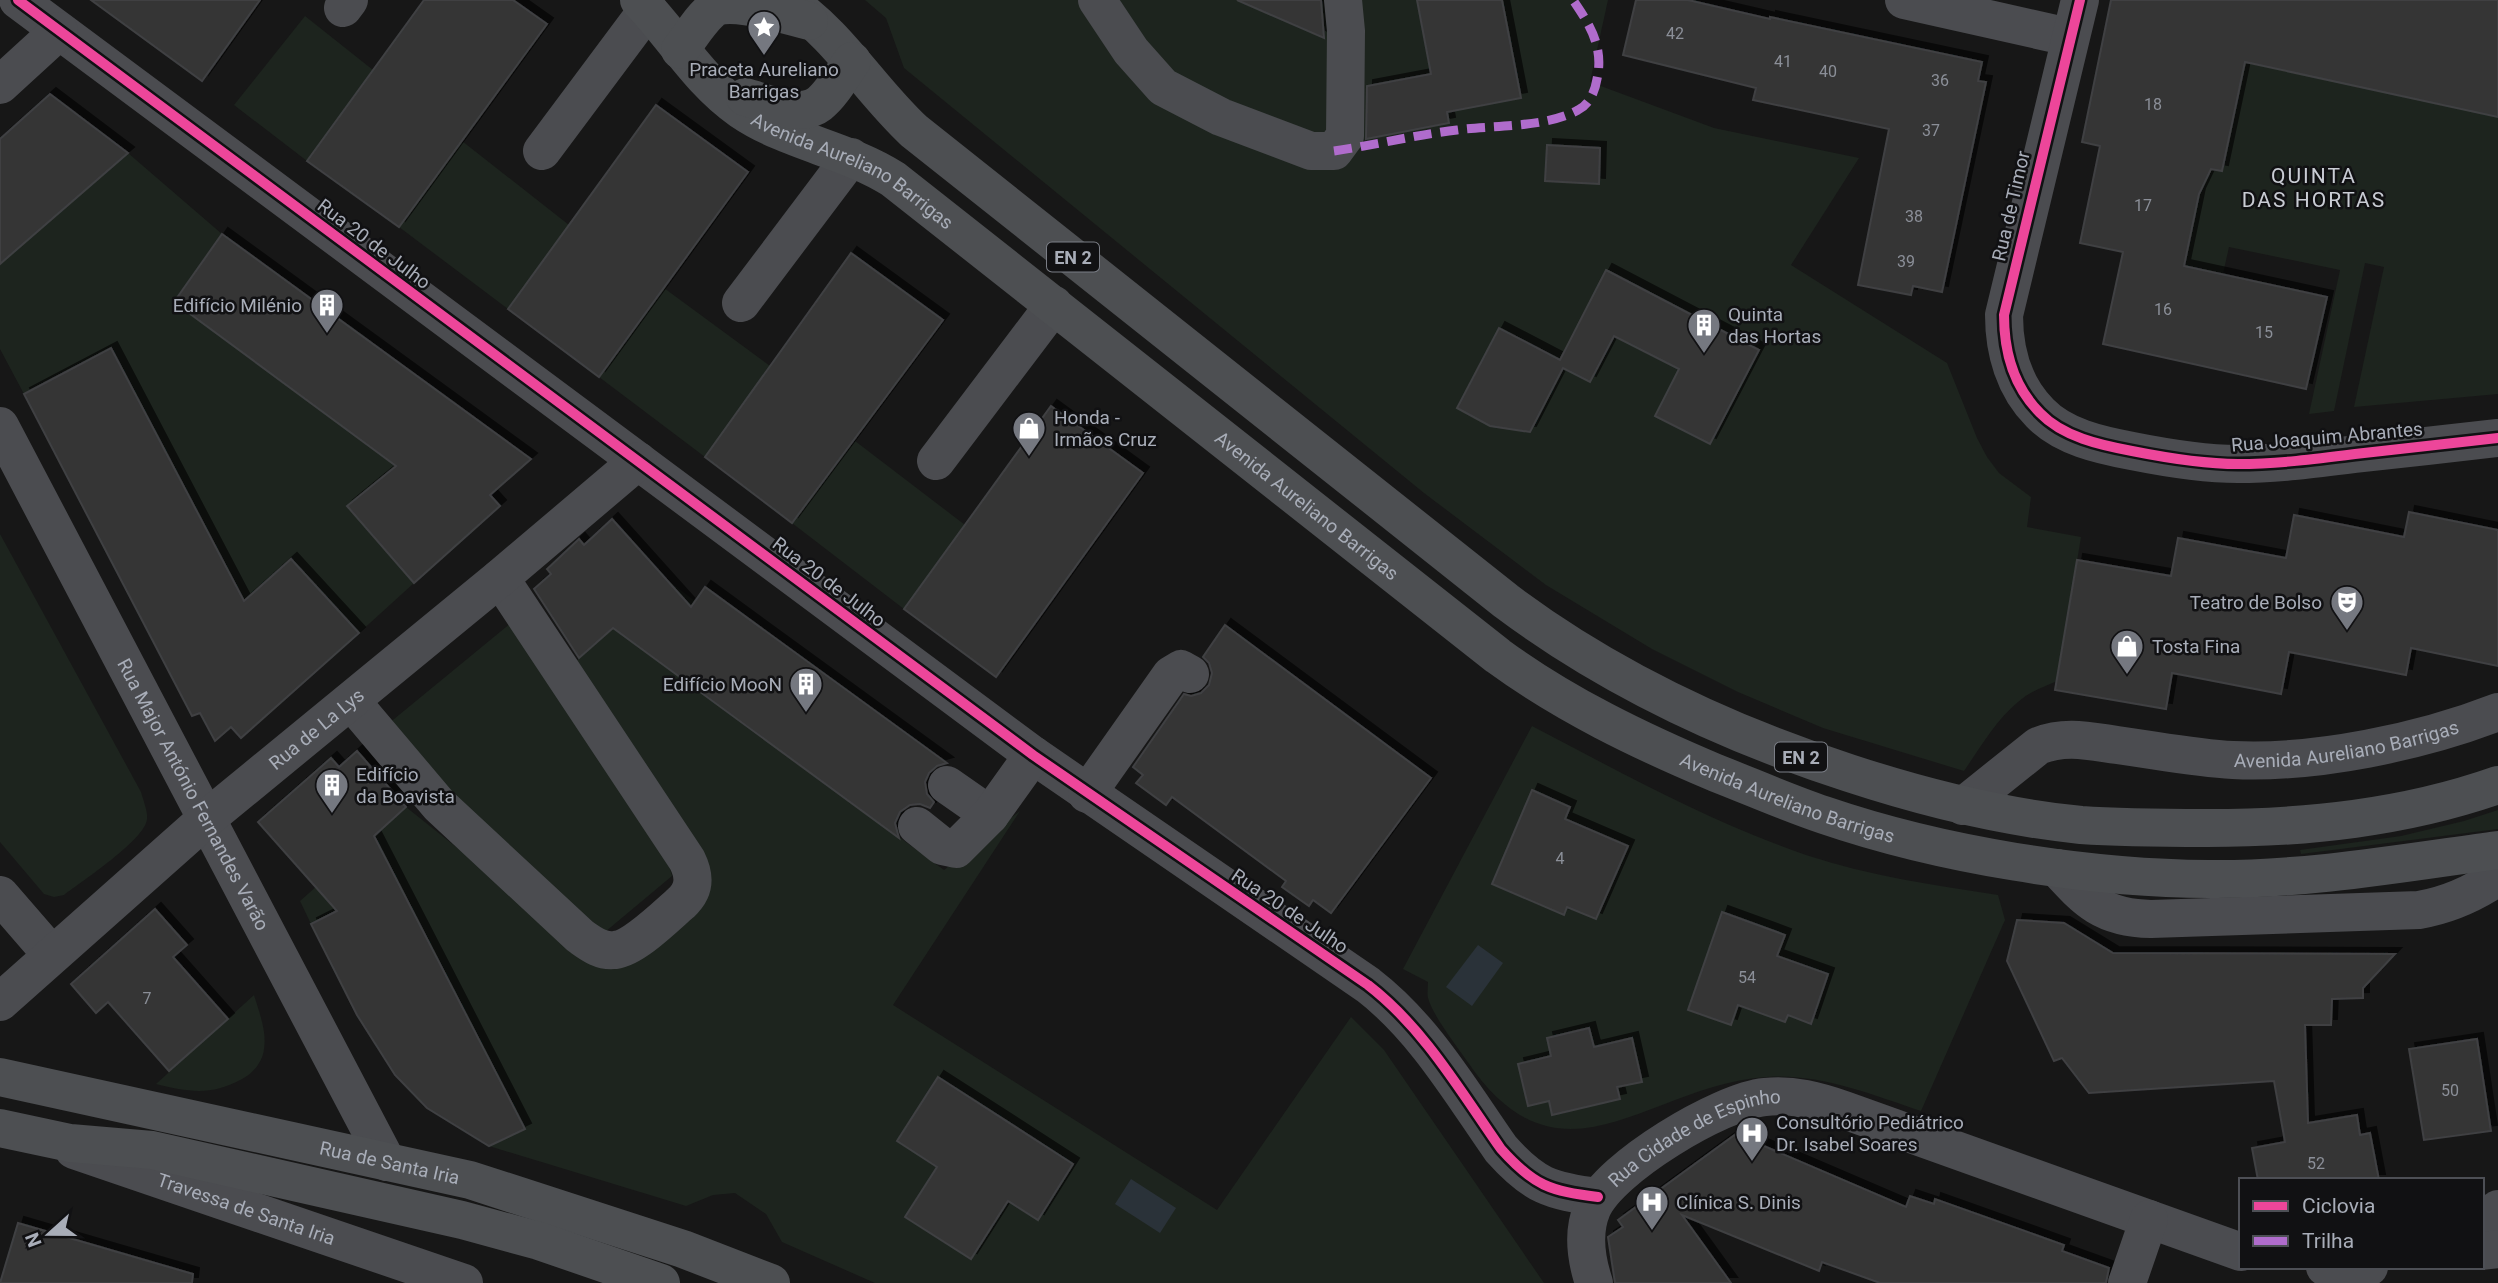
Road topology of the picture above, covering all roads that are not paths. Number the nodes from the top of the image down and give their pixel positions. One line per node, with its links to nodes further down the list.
1 (18, 0): 9 (street, Rua 20 de Julho)
2 (786, 0): 8 (main road, EN 2)
3 (1097, 0): 4 (street)
4 (1343, 0)
5 (1904, 0): 10 (street)
6 (2080, 0): 10 (street, Rua de Timor)
7 (643, 5): 11 (main road, Avenida Aureliano Barrigas / EN 2); 15 (street)
8 (818, 23): 11 (main road); 12 (main road, EN 2)
9 (59, 31): 13 (street); 22 (street, Rua 20 de Julho)
10 (2069, 37): 19 (street, Rua de Timor)
11 (680, 50): 14 (main road, Avenida Aureliano Barrigas / EN 2)
12 (852, 61): 14 (main road); 32 (main road, EN 2)
13 (0, 85)
14 (715, 90): 16 (main road, Avenida Aureliano Barrigas / EN 2)
15 (542, 151)
16 (851, 157): 17 (street); 18 (main road, Avenida Aureliano Barrigas / EN 2)
17 (741, 303)
18 (1054, 305): 23 (street); 37 (main road, Avenida Aureliano Barrigas / EN 2)
19 (2041, 415): 21 (street, Rua Joaquim Abrantes)
20 (0, 426): 34 (street, Rua Major António Fernandes Varão)
21 (2498, 438)
22 (638, 461): 24 (street, Rua de La Lys); 28 (street, Rua 20 de Julho)
23 (936, 461)
24 (500, 578): 26 (street, Rua de La Lys); 26 (street)
25 (1190, 674): 31 (street)
26 (351, 701): 34 (street, Rua de La Lys)
27 (2498, 712): 32 (street, Avenida Aureliano Barrigas)
28 (1033, 755): 31 (street, Rua 20 de Julho); 33 (street)
29 (947, 785): 33 (street)
30 (2498, 785): 32 (main road, EN 2)
31 (1087, 794): 45 (street, Rua 20 de Julho)
32 (1962, 806)
33 (990, 815): 35 (street)
34 (205, 820): 40 (street, Rua de La Lys); 44 (street, Rua Major António Fernandes Varão)
35 (917, 826)
36 (2498, 850): 37 (main road, Avenida Aureliano Barrigas / EN 2)
37 (2057, 867): 38 (street)
38 (2498, 877)
39 (0, 895): 40 (street)
40 (52, 955): 41 (street, Rua de La Lys)
41 (0, 1002)
42 (0, 1077): 44 (main road, Rua de Santa Iria)
43 (15, 1131): 50 (street, Travessa de Santa Iria); 51 (main road, Rua de Santa Iria)
44 (387, 1163): 52 (main road, Rua de Santa Iria)
45 (1598, 1197): 47 (street, Rua Cidade de Espinho); 53 (street, Rua Cidade de Espinho)
46 (2498, 1209): 48 (street)
47 (2149, 1219): 49 (street, Rua Cidade de Espinho); 54 (street)
48 (2484, 1220)
49 (2239, 1251)
50 (464, 1283)
51 (661, 1283)
52 (771, 1283)
53 (1594, 1283)
54 (2127, 1283)

